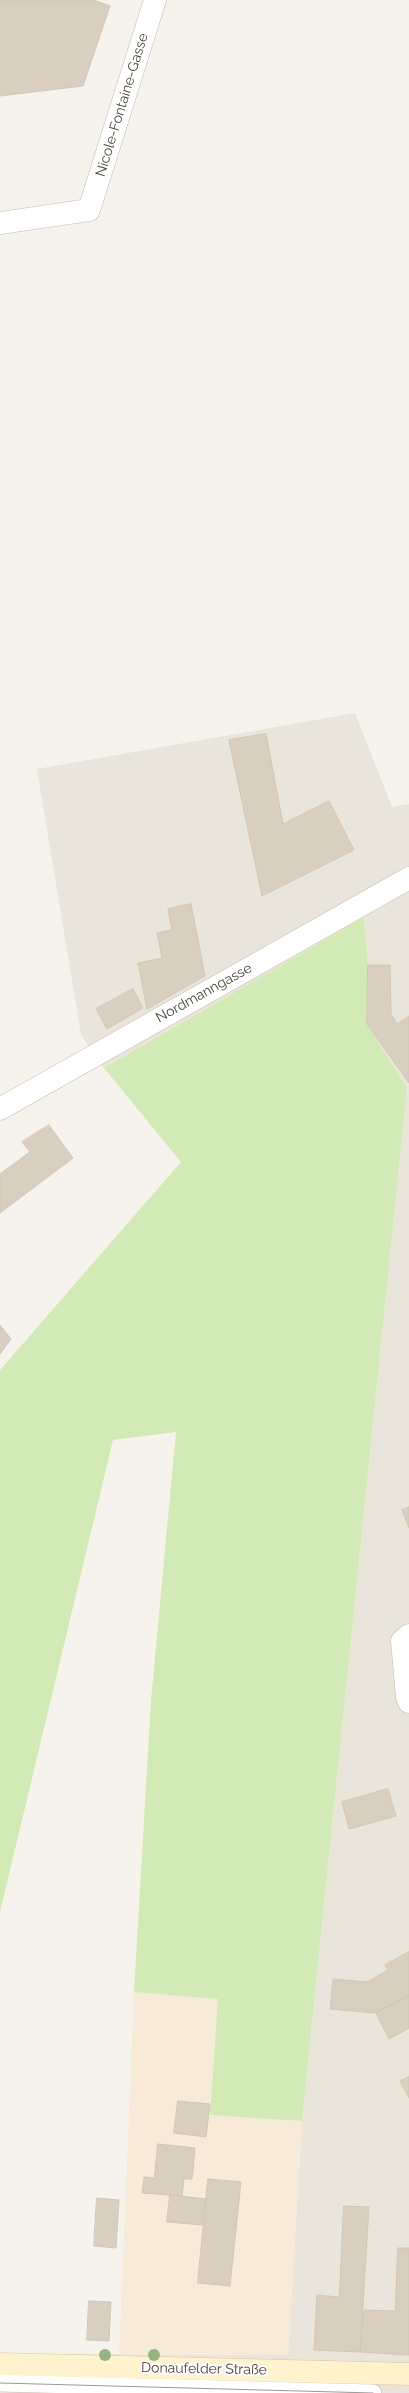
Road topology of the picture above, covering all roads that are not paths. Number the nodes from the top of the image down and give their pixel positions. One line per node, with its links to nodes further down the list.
1 (155, 0): 2 (street, Nicole-Fontaine-Gasse)
2 (0, 223)
3 (409, 878): 4 (street, Nordmanngasse)
4 (0, 1109)
5 (409, 1635): 6 (street)
6 (408, 1699)
7 (0, 2364): 8 (main road, Donaufelder Straße)
8 (409, 2374)
9 (0, 2383): 10 (lane, Donaufelder Straße)
10 (373, 2393)

